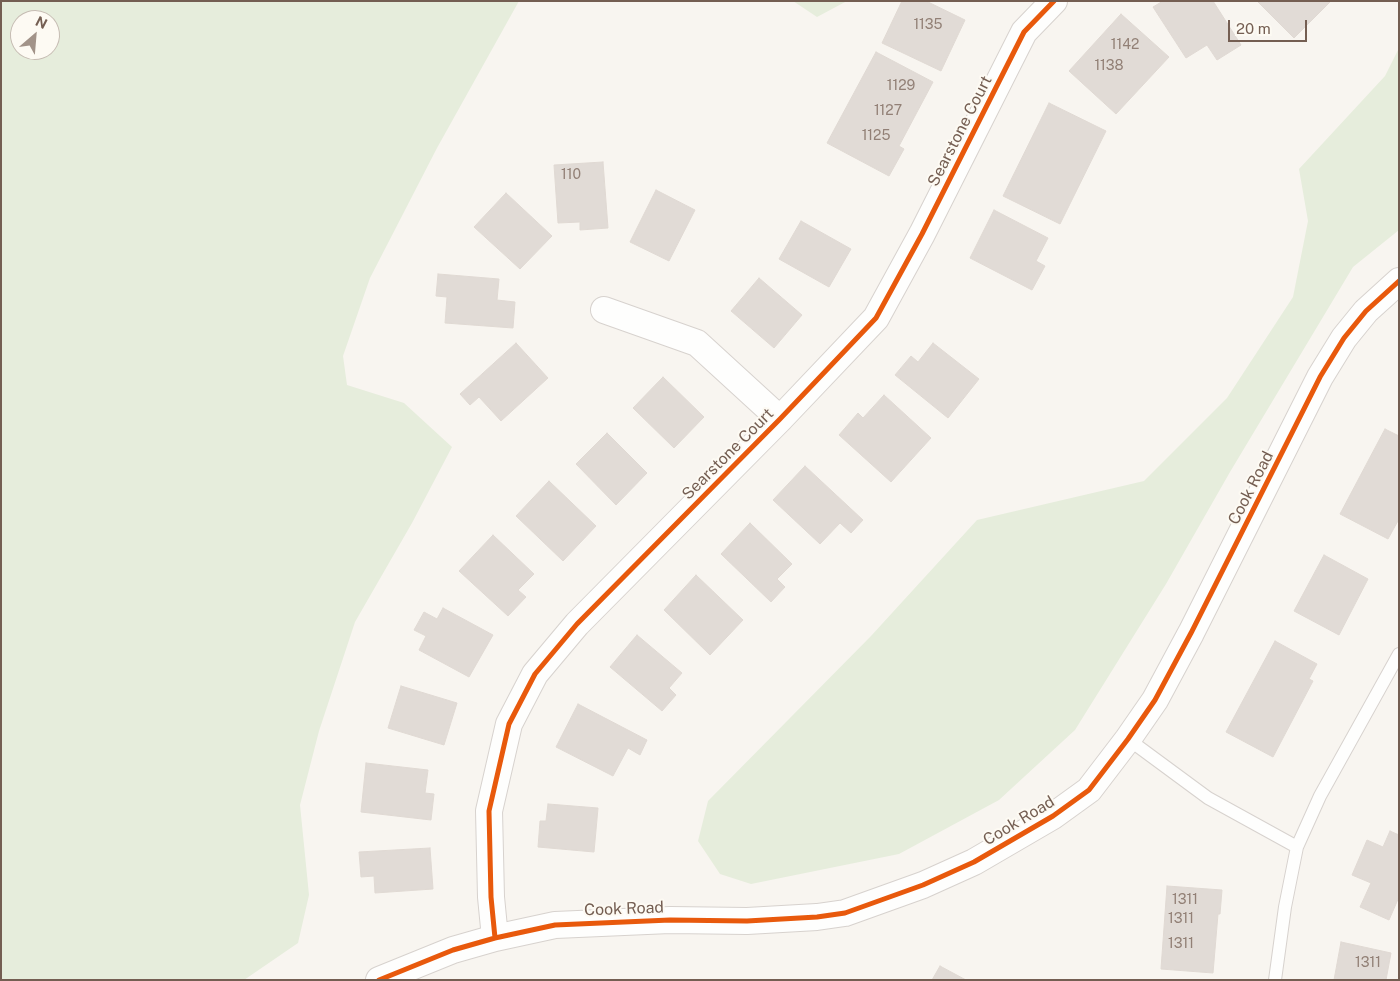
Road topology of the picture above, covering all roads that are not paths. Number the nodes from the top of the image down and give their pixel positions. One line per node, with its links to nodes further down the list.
1 (1054, 1): 4 (street, Searstone Court)
2 (1399, 282): 6 (street, Cook Road)
3 (604, 310): 4 (street)
4 (780, 419): 8 (street, Searstone Court)
5 (1399, 654): 7 (lane)
6 (1128, 739): 7 (lane); 8 (street, Cook Road)
7 (1297, 847): 10 (lane)
8 (495, 938): 9 (street, Cook Road)
9 (379, 980)
10 (1275, 980)

